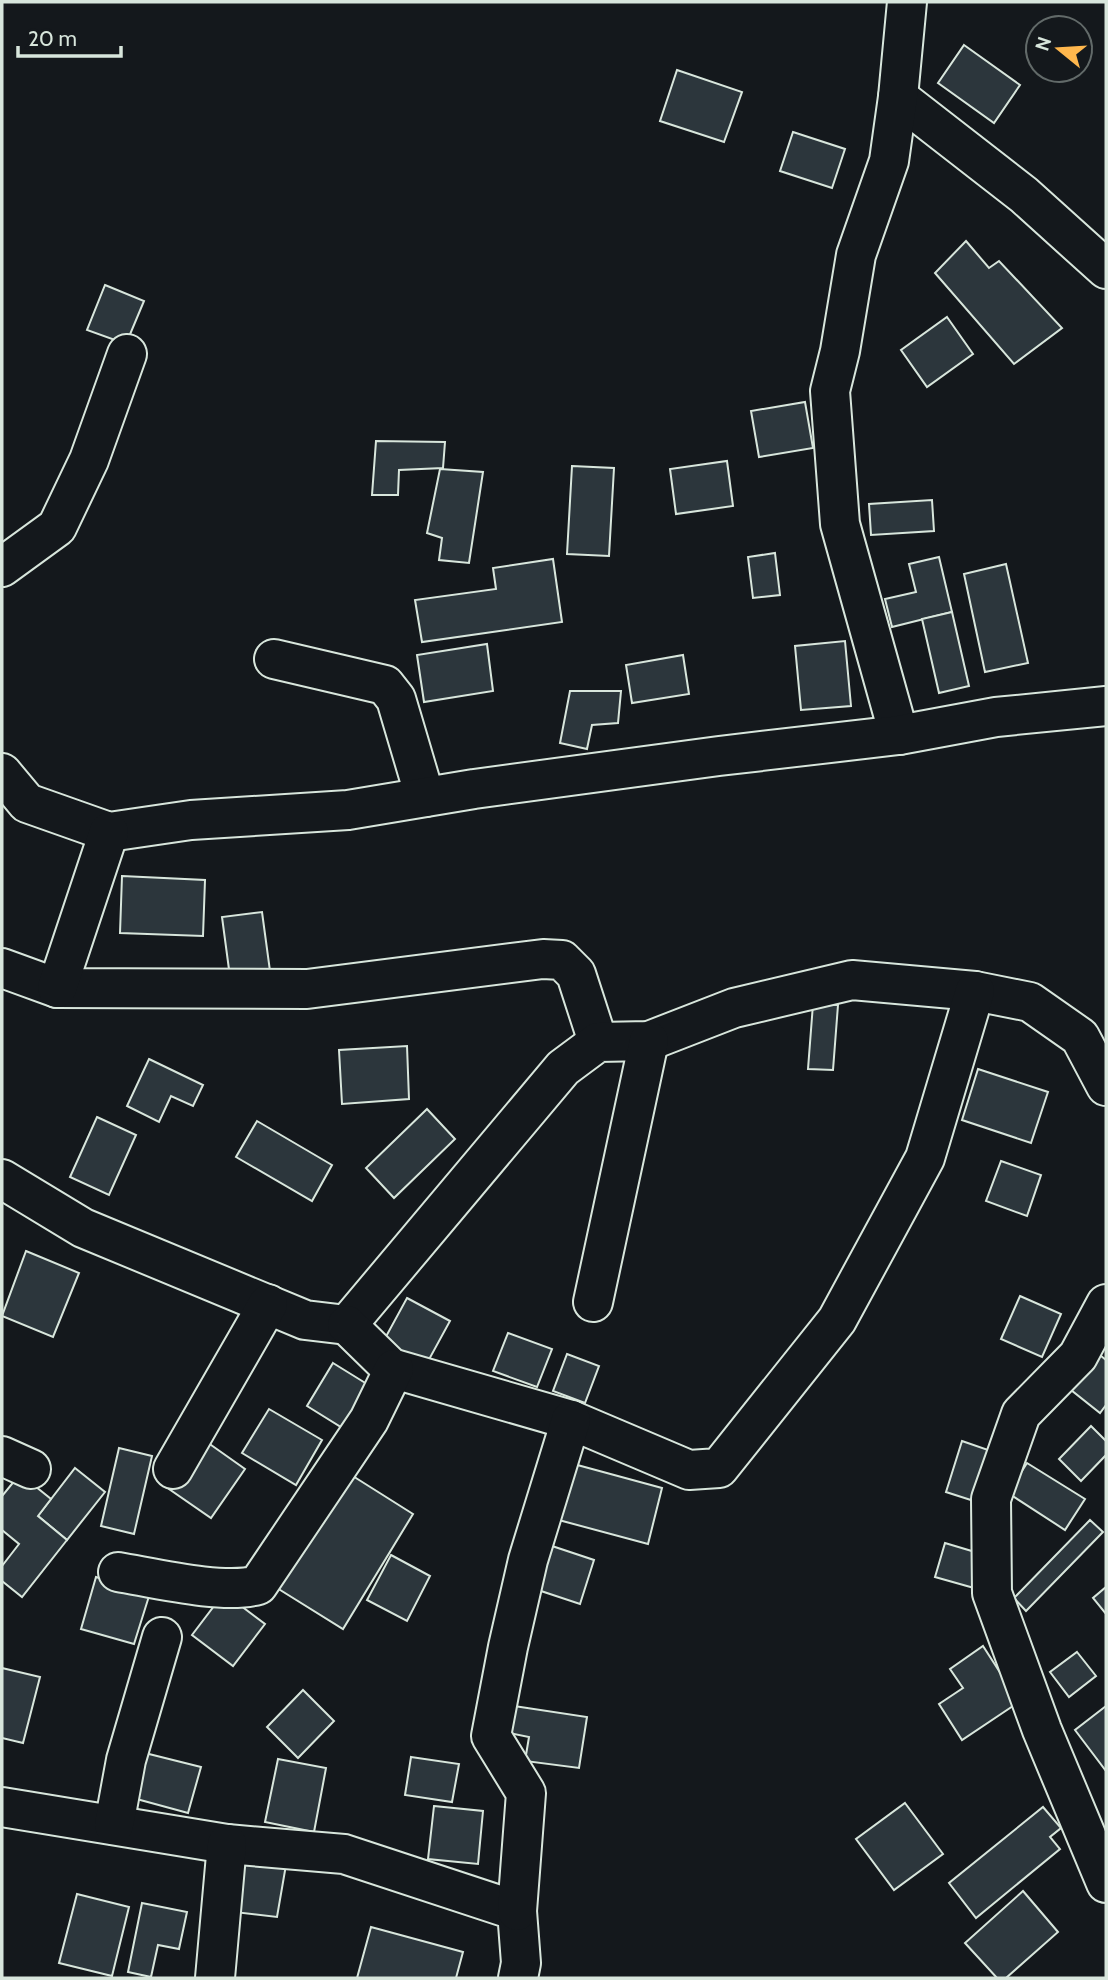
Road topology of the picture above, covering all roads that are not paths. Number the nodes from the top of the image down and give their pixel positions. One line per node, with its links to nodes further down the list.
1 (907, 2): 2 (street)
2 (898, 97): 3 (street); 8 (street)
3 (1106, 269)
4 (127, 354): 5 (street)
5 (2, 567)
6 (274, 659): 10 (street)
7 (1106, 706): 8 (street)
8 (899, 735): 10 (street)
9 (2, 773): 11 (street)
10 (425, 797): 11 (street)
11 (109, 832): 13 (street)
12 (2, 968): 13 (street)
13 (57, 988): 16 (street)
14 (975, 991): 15 (street); 17 (street); 24 (street)
15 (649, 1041): 16 (street); 19 (street)
16 (598, 1042): 22 (street)
17 (1106, 1086)
18 (2, 1179): 20 (street)
19 (593, 1301)
20 (268, 1304): 22 (street); 25 (street)
21 (1106, 1304): 31 (street)
22 (347, 1325): 23 (street)
23 (394, 1369): 24 (street); 26 (street)
24 (571, 1420): 32 (street)
25 (173, 1469)
26 (117, 1572)
27 (162, 1637): 29 (street)
28 (2, 1807): 29 (street)
29 (114, 1825): 30 (street)
30 (227, 1844): 32 (street); 33 (street)
31 (1106, 1883)
32 (517, 1911): 34 (street)
33 (215, 1978)
34 (519, 1978)

